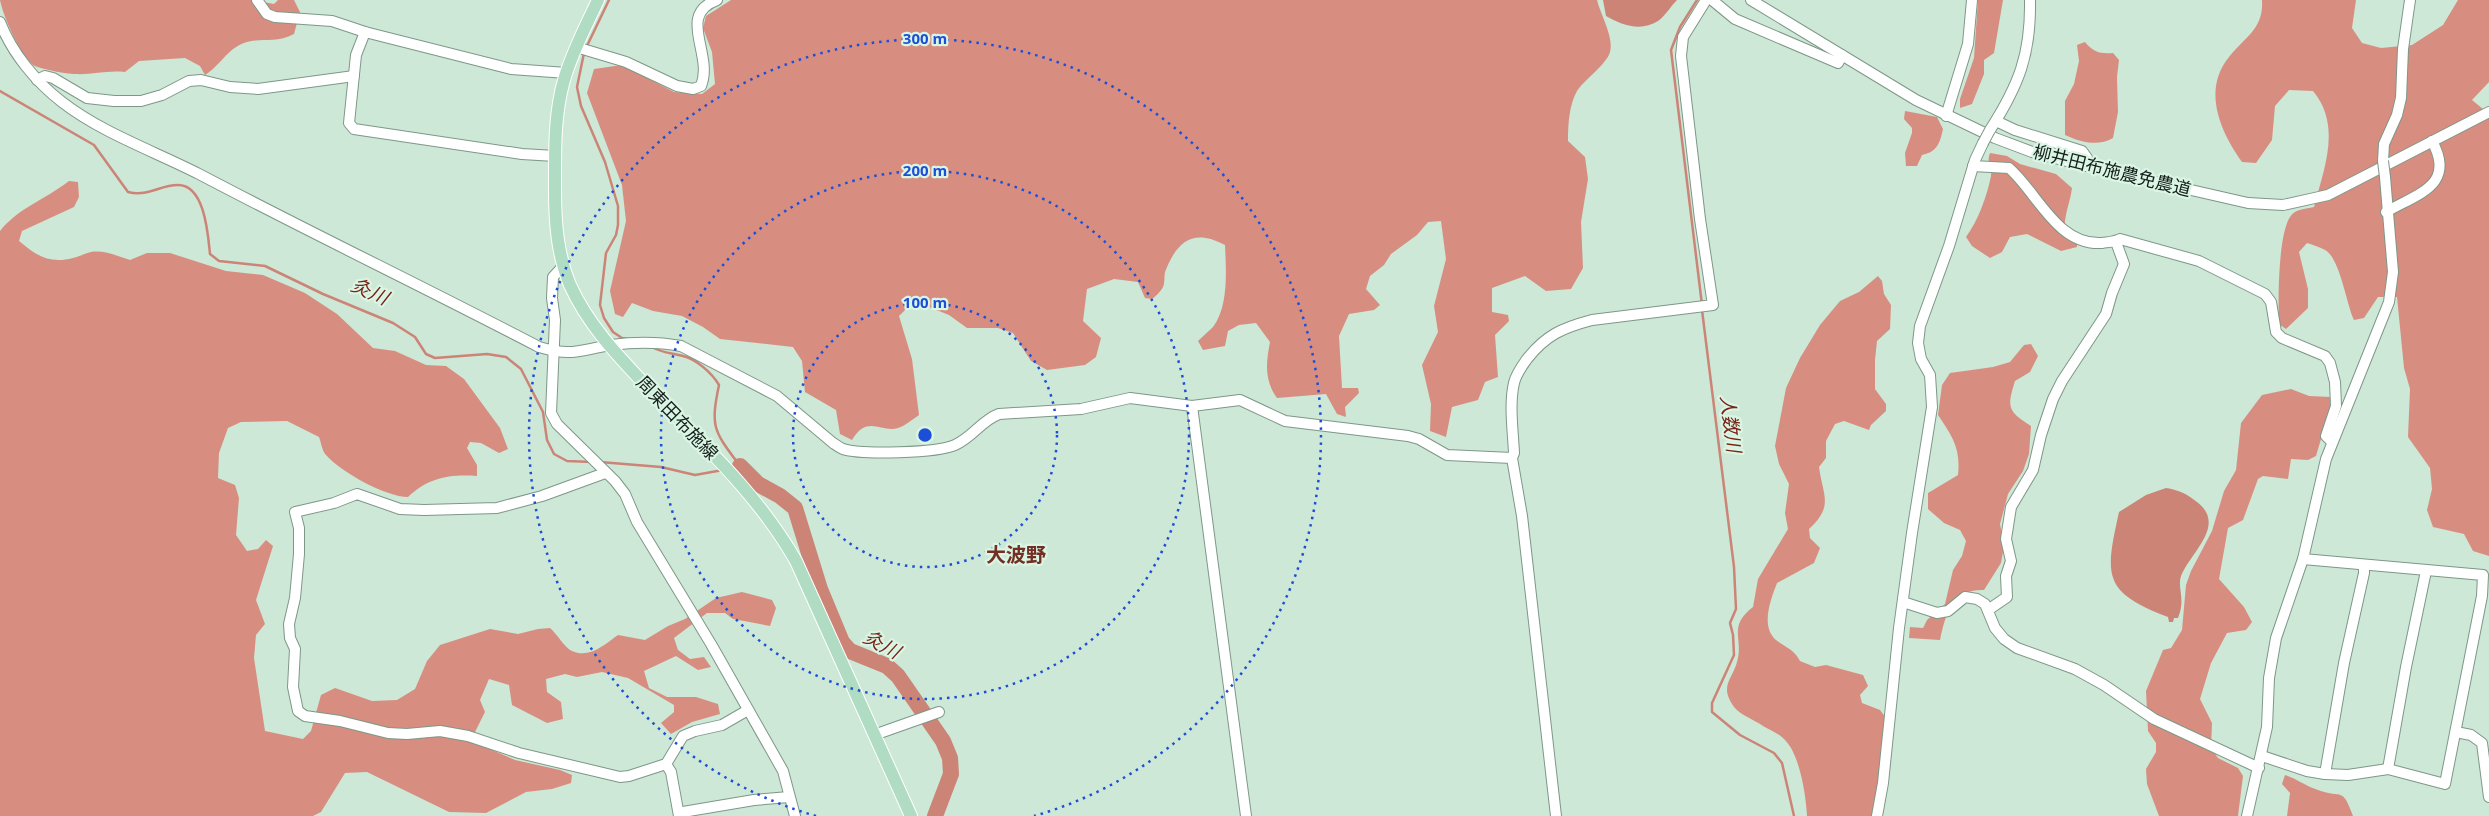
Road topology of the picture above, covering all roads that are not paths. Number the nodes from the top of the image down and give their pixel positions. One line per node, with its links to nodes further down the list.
1 (257, 0): 11 (street)
2 (598, 0): 12 (main road, 周東田布施線)
3 (716, 0): 12 (street)
4 (1706, 0): 31 (street)
5 (1712, 0): 13 (street)
6 (1752, 0): 13 (street, 柳井田布施農免農道)
7 (1972, 0): 18 (street)
8 (2030, 0): 19 (street)
9 (2410, 0): 24 (street, bridge)
10 (0, 22): 16 (street)
11 (365, 32): 14 (street); 15 (street)
12 (582, 48): 14 (main road, 周東田布施線)
13 (1842, 55): 18 (street, 柳井田布施農免農道)
14 (567, 73): 21 (main road, 周東田布施線)
15 (354, 76): 16 (street); 21 (street)
16 (37, 80): 28 (street)
17 (2489, 112): 20 (street, 柳井田布施農免農道)
18 (1946, 116): 23 (street, 柳井田布施農免農道)
19 (1996, 121): 22 (street, bridge); 23 (street)
20 (2432, 141): 23 (street, 柳井田布施農免農道); 24 (street)
21 (555, 156): 26 (main road, 周東田布施線)
22 (1973, 166): 25 (street); 36 (street)
23 (2086, 166)
24 (2386, 212): 30 (street)
25 (2116, 242): 30 (street); 37 (street)
26 (563, 266): 27 (main road, 周東田布施線); 28 (street)
27 (608, 346): 28 (street); 29 (street); 41 (main road, 周東田布施線)
28 (554, 352): 32 (street)
29 (1192, 406): 31 (street); 52 (street)
30 (2332, 442): 33 (street)
31 (1512, 458): 53 (street)
32 (603, 470): 38 (street); 43 (street)
33 (2303, 559): 34 (street); 42 (street)
34 (2364, 565): 35 (street); 46 (street)
35 (2426, 571): 40 (street); 45 (street)
36 (1903, 602): 37 (street); 54 (street)
37 (1988, 610): 44 (street)
38 (748, 710): 43 (street); 47 (street)
39 (937, 712): 41 (street)
40 (2456, 732): 45 (street); 48 (street)
41 (874, 735): 51 (main road, 周東田布施線)
42 (2262, 756): 44 (street); 46 (street)
43 (666, 764): 49 (street)
44 (2259, 768): 55 (street)
45 (2388, 768): 46 (street)
46 (2326, 774)
47 (790, 797): 49 (street); 50 (street)
48 (2489, 797)
49 (679, 816)
50 (795, 816)
51 (911, 816)
52 (1246, 816)
53 (1556, 816)
54 (1877, 816)
55 (2247, 816)

